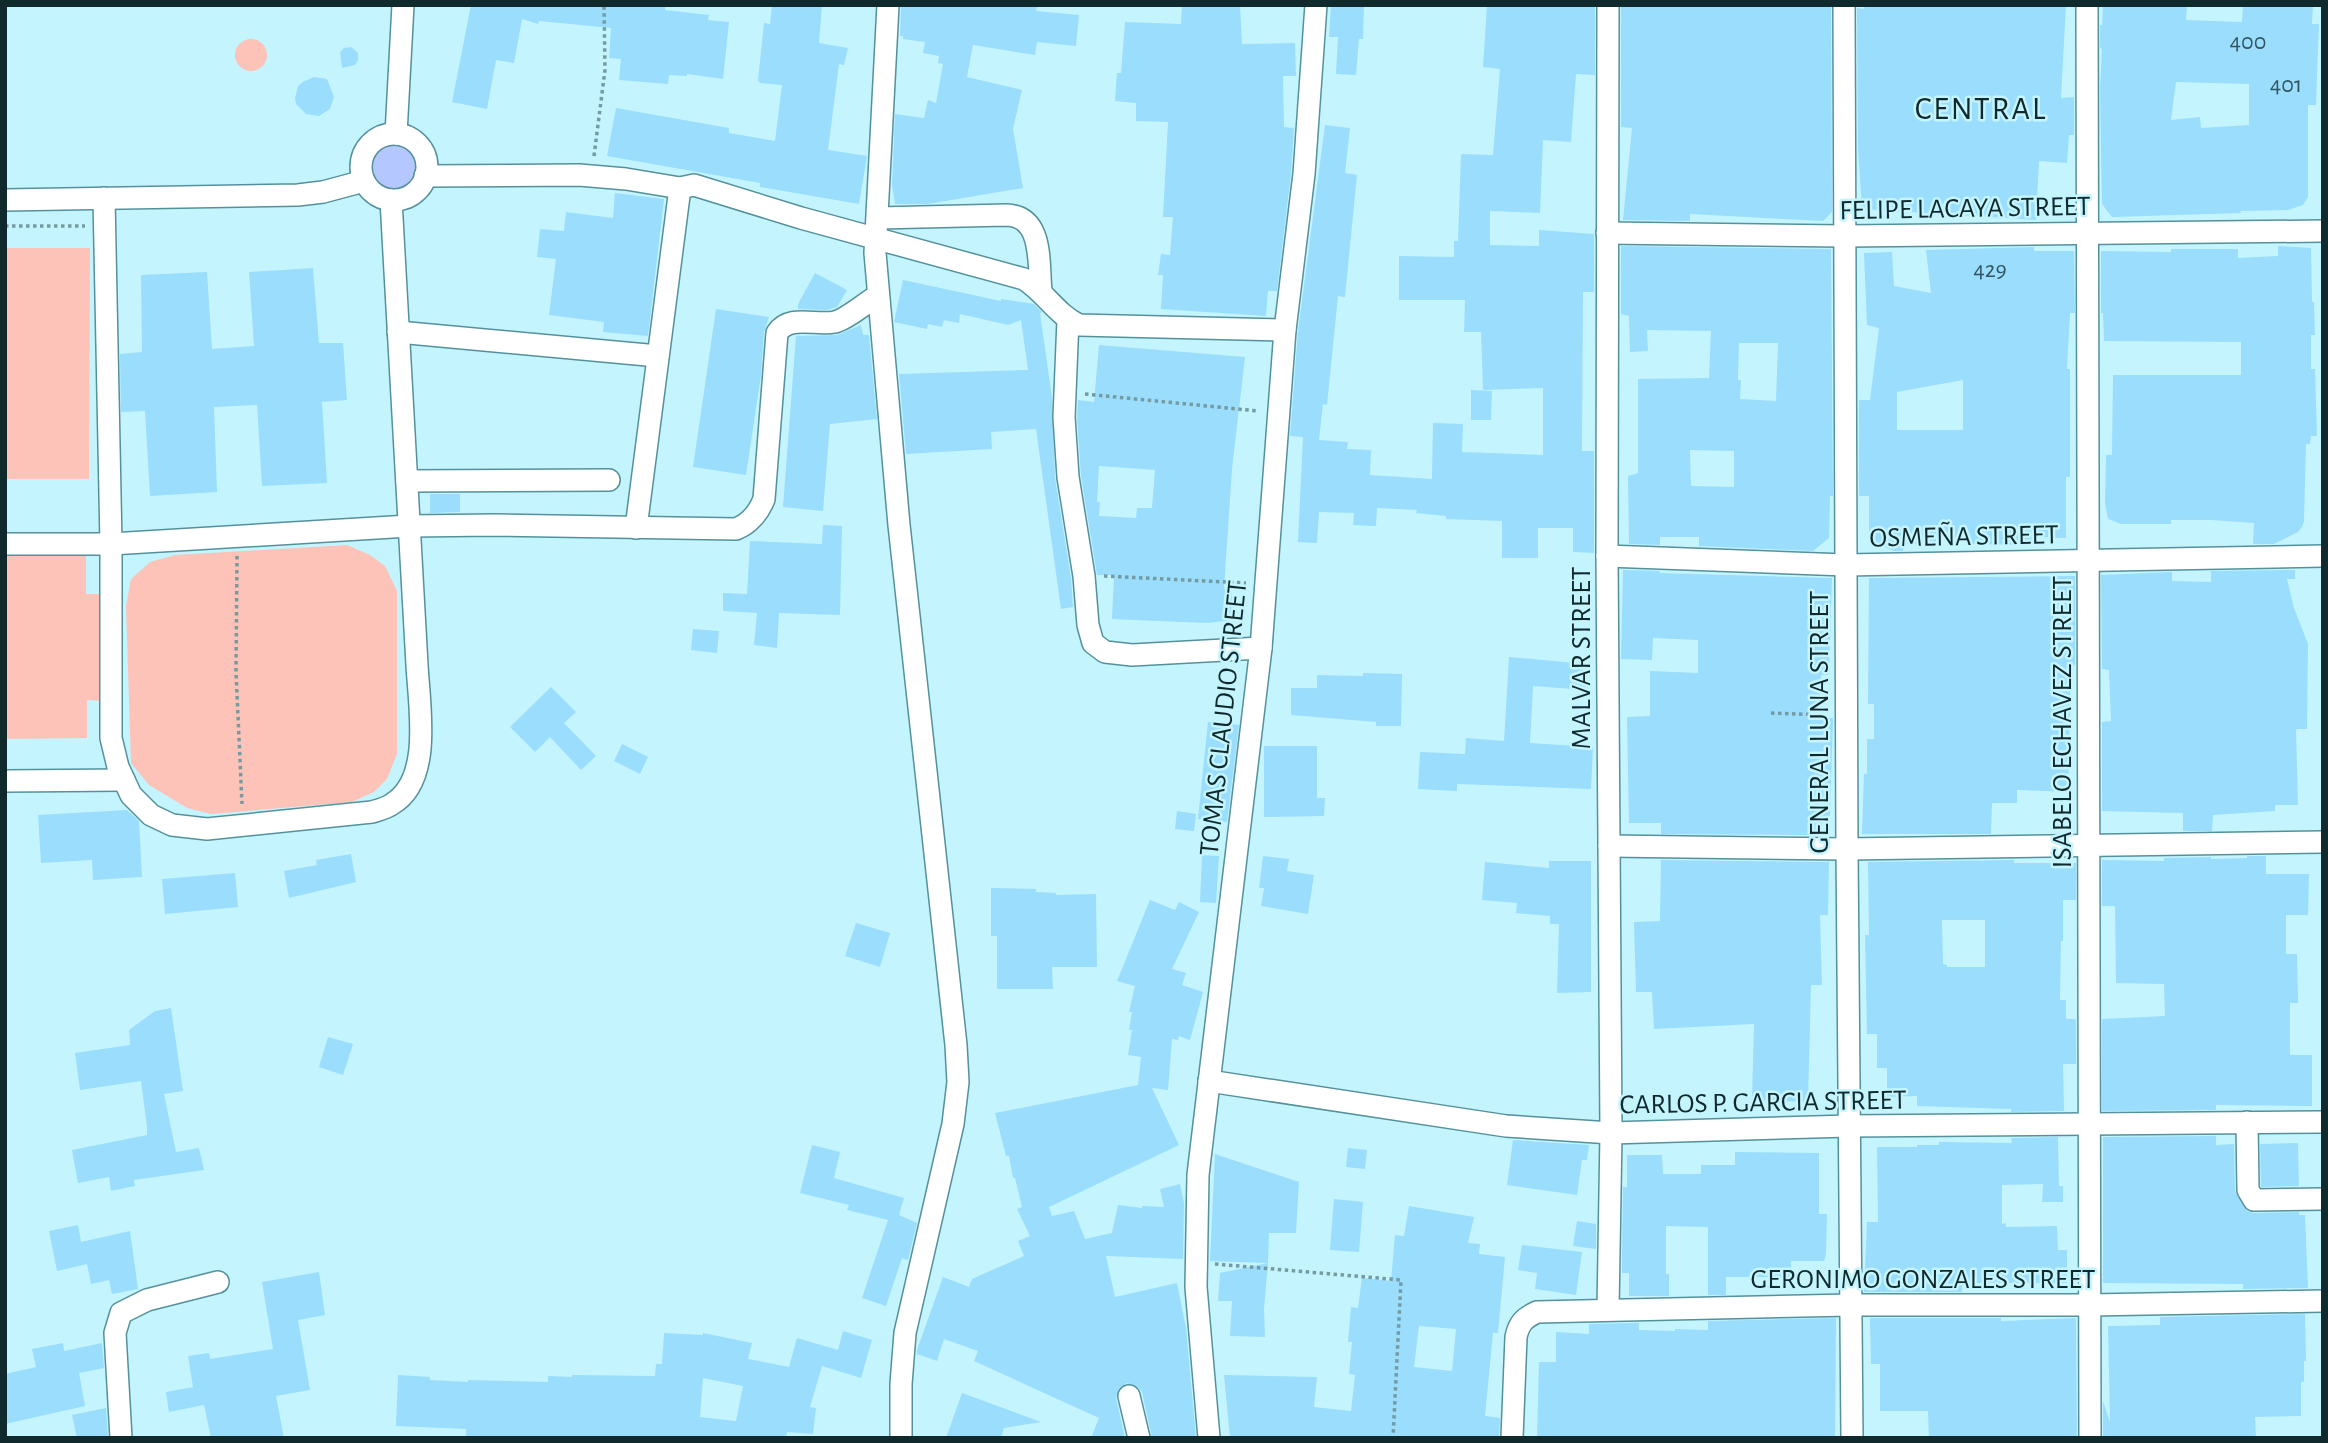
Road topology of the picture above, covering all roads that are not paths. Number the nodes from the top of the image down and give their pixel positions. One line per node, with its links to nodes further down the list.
1 (404, 5): 7 (street)
2 (888, 5): 17 (street)
3 (1316, 5): 22 (street, TOMAS CLAUDIO STREET)
4 (1608, 5): 15 (street, MALVAR STREET)
5 (1844, 5): 18 (street, GENERAL LUNA STREET)
6 (2087, 5): 16 (street, ISABELO ECHAVEZ STREET)
7 (396, 134): 8 (street); 9 (street)
8 (425, 176): 10 (street); 13 (street)
9 (364, 181): 11 (street); 13 (street)
10 (680, 188): 17 (street); 24 (street)
11 (104, 198): 12 (street); 30 (street)
12 (5, 200)
13 (391, 200): 23 (street)
14 (2323, 231): 16 (street, FELIPE LACAYA STREET)
15 (1607, 233): 18 (street, FELIPE LACAYA STREET); 31 (street, MALVAR STREET)
16 (2087, 234): 18 (street, FELIPE LACAYA STREET); 33 (street, ISABELO ECHAVEZ STREET)
17 (877, 236): 19 (street); 19 (street); 20 (street)
18 (1846, 236): 34 (street, GENERAL LUNA STREET)
19 (1039, 289): 21 (street)
20 (878, 295): 28 (street); 56 (street)
21 (1068, 320): 22 (street); 35 (street)
22 (1285, 330): 35 (street, TOMAS CLAUDIO STREET)
23 (398, 332): 24 (street); 26 (street)
24 (658, 356): 28 (street)
25 (609, 480): 26 (street)
26 (407, 481): 27 (street)
27 (409, 526): 28 (street); 30 (street); 36 (street)
28 (636, 528)
29 (5, 544): 30 (street)
30 (111, 544): 36 (street)
31 (1607, 556): 34 (street, OSMEÑA STREET); 40 (street, MALVAR STREET)
32 (2323, 556): 33 (street, OSMEÑA STREET)
33 (2088, 560): 34 (street, OSMEÑA STREET); 39 (street, ISABELO ECHAVEZ STREET)
34 (1846, 565): 41 (street, GENERAL LUNA STREET)
35 (1261, 648): 42 (street, TOMAS CLAUDIO STREET)
36 (124, 780): 37 (street)
37 (5, 781)
38 (2323, 842): 39 (street)
39 (2089, 844): 41 (street); 45 (street, ISABELO ECHAVEZ STREET)
40 (1609, 846): 41 (street); 47 (street, MALVAR STREET)
41 (1847, 849): 46 (street, GENERAL LUNA STREET)
42 (1209, 1081): 47 (street, CARLOS P. GARCIA STREET); 58 (street, TOMAS CLAUDIO STREET)
43 (2247, 1122): 44 (street, CARLOS P. GARCIA STREET); 45 (street, CARLOS P. GARCIA STREET); 48 (street)
44 (2323, 1122)
45 (2090, 1123): 46 (street, CARLOS P. GARCIA STREET); 52 (street, ISABELO ECHAVEZ STREET)
46 (1849, 1126): 47 (street, CARLOS P. GARCIA STREET); 51 (street, GENERAL LUNA STREET)
47 (1611, 1133): 53 (street, MALVAR STREET)
48 (2323, 1199)
49 (218, 1282): 55 (street)
50 (2323, 1301): 52 (street, GERONIMO GONZALES STREET)
51 (1850, 1305): 52 (street, GERONIMO GONZALES STREET); 53 (street, GERONIMO GONZALES STREET); 60 (street, GENERAL LUNA STREET)
52 (2090, 1305): 61 (street, ISABELO ECHAVEZ STREET)
53 (1608, 1310): 59 (street, GERONIMO GONZALES STREET)
54 (1129, 1396): 57 (street)
55 (121, 1438)
56 (901, 1438)
57 (1139, 1438)
58 (1209, 1438)
59 (1512, 1438)
60 (1852, 1438)
61 (2090, 1438)

